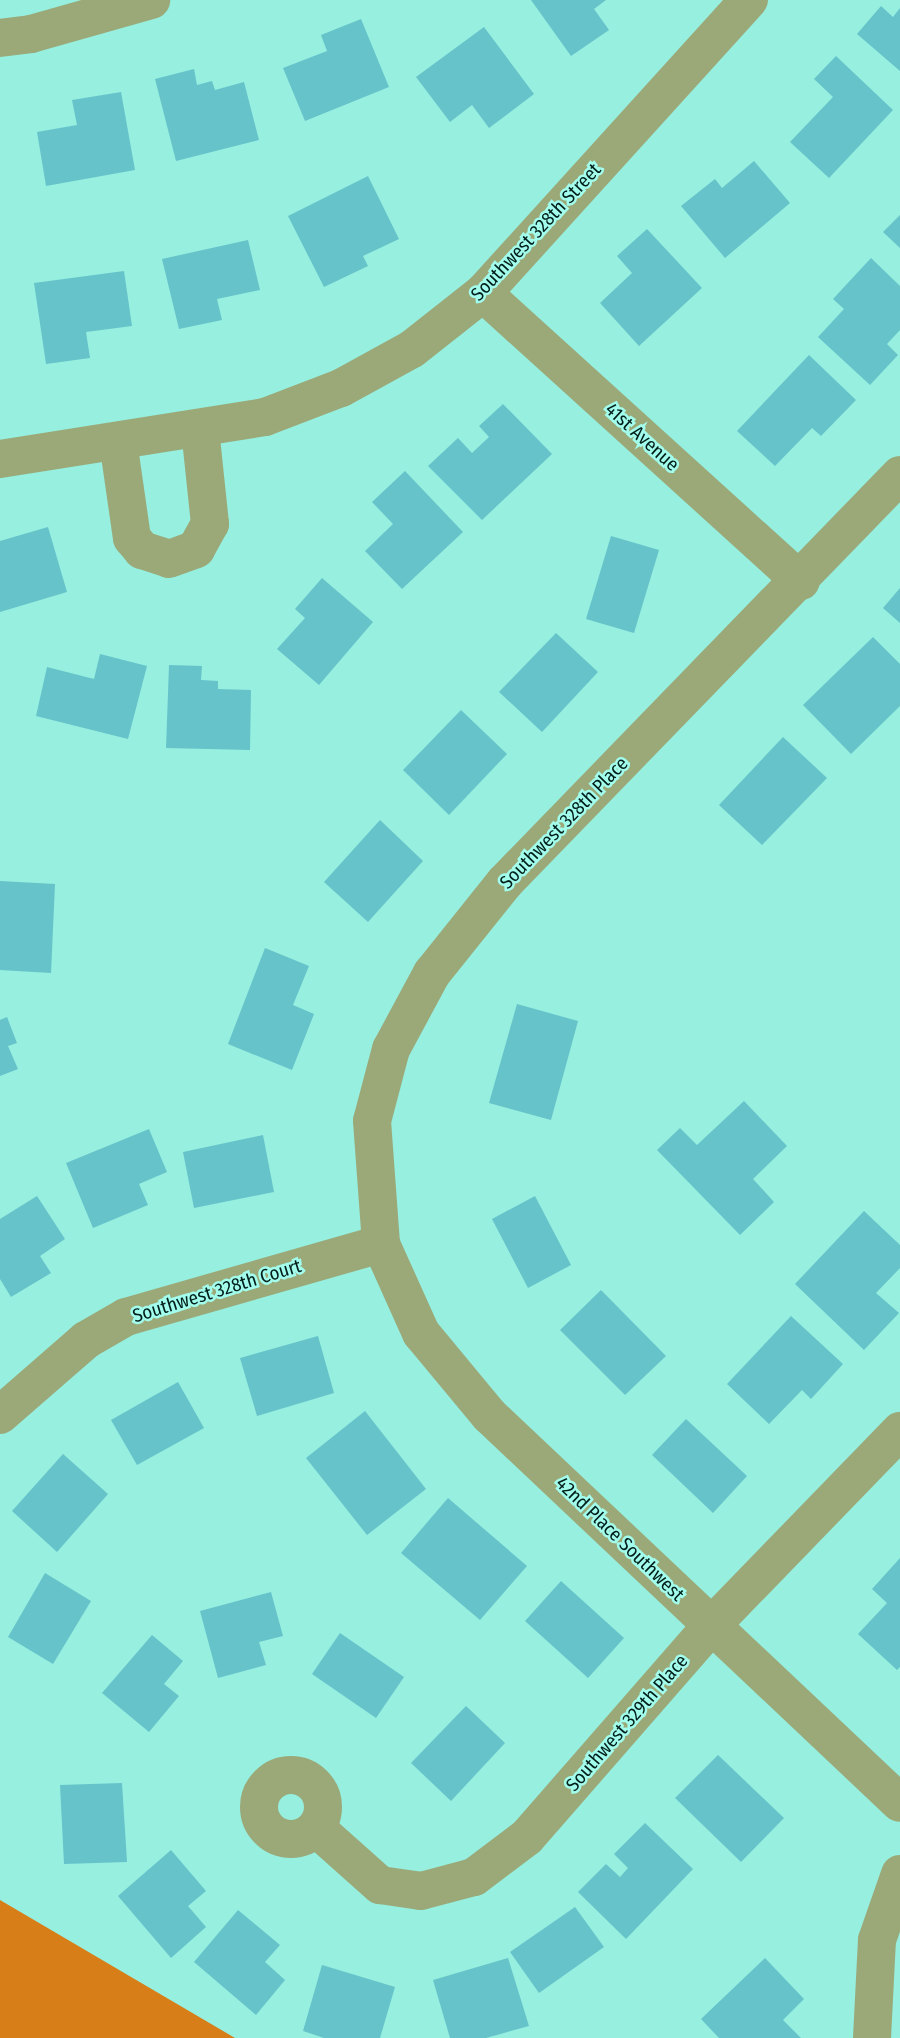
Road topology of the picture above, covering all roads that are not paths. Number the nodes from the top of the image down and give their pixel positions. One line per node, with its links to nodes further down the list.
1 (151, 0): 3 (street)
2 (749, 0): 4 (street, Southwest 328th Street)
3 (0, 38)
4 (483, 293): 5 (street, Southwest 328th Street); 9 (street, 41st Avenue)
5 (200, 429): 6 (street, Southwest 328th Street); 6 (street)
6 (118, 442): 7 (street, Southwest 328th Street)
7 (0, 458)
8 (900, 475): 9 (street, Southwest 328th Place)
9 (801, 581): 10 (street, Southwest 328th Place)
10 (381, 1244): 11 (street, Southwest 328th Court); 13 (street, 42nd Place Southwest)
11 (0, 1415)
12 (900, 1431): 13 (street, Southwest 329th Place)
13 (711, 1626): 14 (street, 42nd Place Southwest); 15 (street, Southwest 329th Place)
14 (900, 1803)
15 (316, 1828)
16 (900, 1874): 17 (street)
17 (863, 2030)

